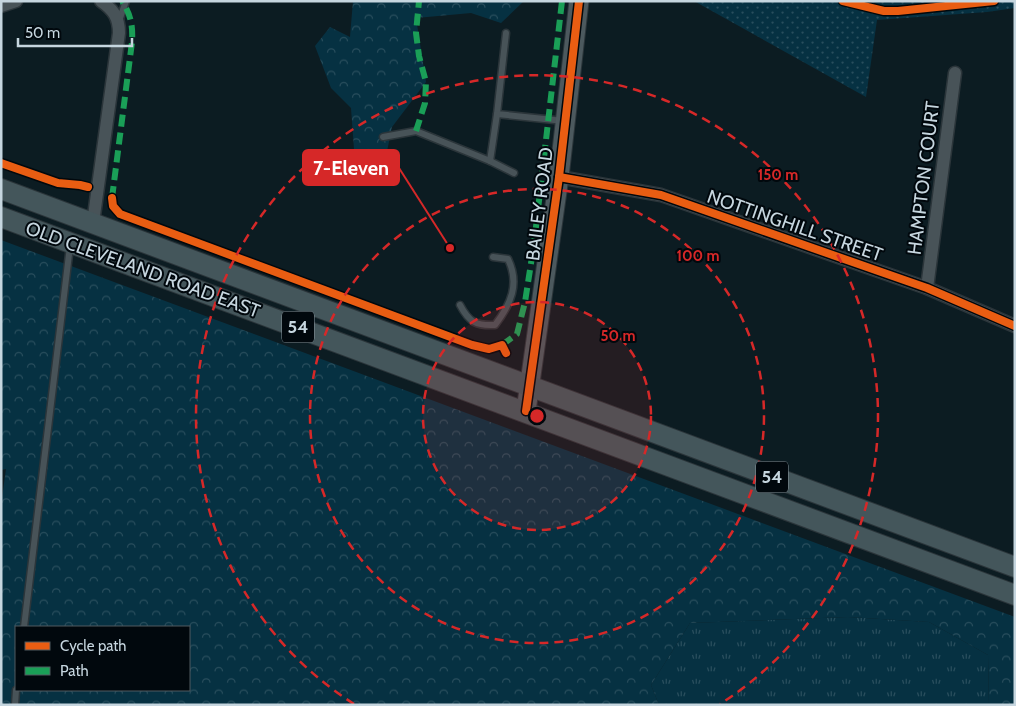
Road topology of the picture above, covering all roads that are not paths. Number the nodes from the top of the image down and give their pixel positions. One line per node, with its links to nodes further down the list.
1 (16, 1): 5 (street)
2 (101, 1): 6 (street)
3 (126, 1): 6 (lane)
4 (579, 1): 10 (street, BAILEY ROAD)
5 (1, 6)
6 (119, 22): 17 (street)
7 (506, 33): 9 (lane)
8 (955, 73): 20 (street, HAMPTON COURT)
9 (496, 114): 10 (lane); 12 (lane)
10 (565, 122): 14 (street, BAILEY ROAD)
11 (383, 137): 12 (lane)
12 (490, 161): 13 (lane)
13 (514, 173)
14 (559, 178): 20 (street, NOTTINGHILL STREET); 23 (street, BAILEY ROAD)
15 (1, 189): 17 (main road, OLD CLEVELAND ROAD EAST / 54)
16 (1, 216): 18 (main road, OLD CLEVELAND ROAD EAST / 54)
17 (93, 223): 23 (main road, OLD CLEVELAND ROAD EAST / 54)
18 (70, 242): 24 (main road, OLD CLEVELAND ROAD EAST / 54); 27 (lane)
19 (493, 257): 21 (lane)
20 (927, 288): 22 (street, NOTTINGHILL STREET)
21 (460, 305)
22 (1015, 326)
23 (530, 387): 24 (street, BAILEY ROAD); 25 (main road, OLD CLEVELAND ROAD EAST / 54)
24 (526, 411): 26 (main road, OLD CLEVELAND ROAD EAST / 54)
25 (1015, 566)
26 (1015, 595)
27 (24, 626)
28 (16, 691): 29 (lane)
29 (15, 705)

